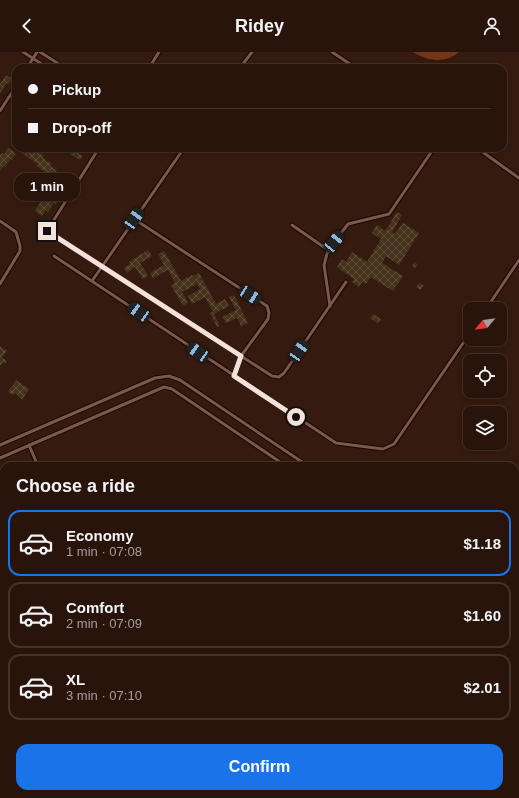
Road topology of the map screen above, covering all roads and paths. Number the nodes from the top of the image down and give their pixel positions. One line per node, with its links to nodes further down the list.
1 (23, 52): 7 (lane)
2 (37, 52): 7 (lane)
3 (40, 52): 10 (lane)
4 (159, 52): 11 (lane)
5 (252, 52): 12 (lane)
6 (332, 52): 13 (lane)
7 (33, 59): 8 (lane); 9 (lane)
8 (30, 64)
9 (41, 64)
10 (59, 64)
11 (151, 64)
12 (243, 64)
13 (350, 64)
14 (12, 92): 15 (lane)
15 (0, 109)
16 (96, 152): 27 (lane)
17 (181, 152): 21 (lane)
18 (431, 152): 24 (lane)
19 (483, 152): 20 (lane)
20 (519, 178)
21 (134, 219): 27 (lane); 34 (lane)
22 (0, 221): 30 (lane)
23 (292, 226): 24 (lane)
24 (328, 250): 32 (lane)
25 (54, 256): 28 (lane)
26 (519, 260): 31 (lane)
27 (102, 266): 28 (lane); 34 (lane)
28 (92, 281): 35 (lane)
29 (346, 282): 32 (lane)
30 (0, 284)
31 (491, 302)
32 (330, 306): 34 (lane)
33 (463, 343): 35 (lane)
34 (241, 356): 35 (lane)
35 (234, 376)
36 (0, 445): 41 (lane)
37 (29, 445): 38 (lane); 39 (lane); 40 (lane)
38 (0, 458)
39 (36, 462)
40 (280, 462)
41 (302, 462)

